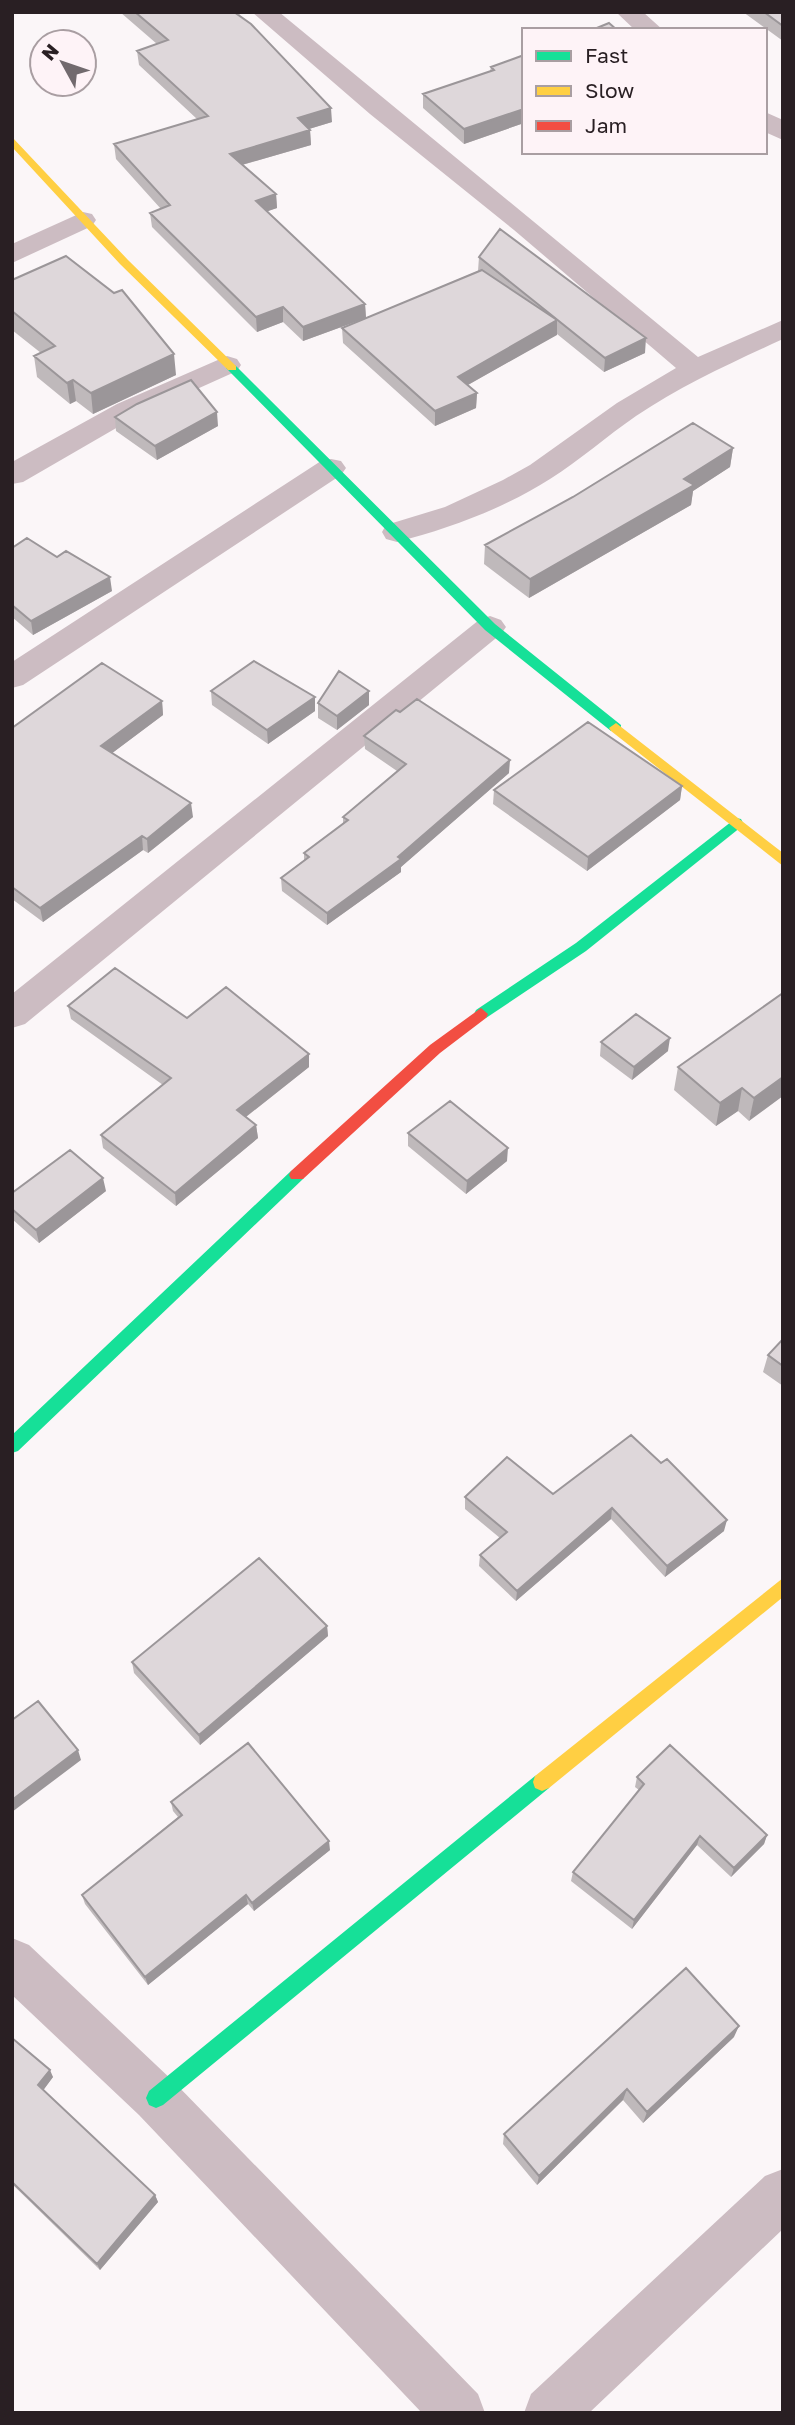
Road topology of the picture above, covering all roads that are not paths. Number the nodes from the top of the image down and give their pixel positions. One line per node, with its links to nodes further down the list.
1 (264, 12): 11 (street)
2 (628, 12): 3 (street)
3 (648, 28)
4 (767, 121): 5 (street)
5 (783, 132)
6 (12, 141): 7 (street)
7 (83, 220): 8 (street); 10 (street)
8 (12, 255)
9 (783, 328): 11 (street)
10 (228, 365): 12 (street); 13 (street)
11 (695, 369): 14 (street)
12 (331, 468): 14 (street); 16 (street)
13 (12, 475)
14 (397, 532): 15 (street)
15 (490, 627): 17 (street); 19 (street)
16 (12, 677)
17 (736, 823): 18 (street); 20 (street)
18 (783, 861)
19 (12, 1014)
20 (12, 1446)
21 (783, 1586): 23 (street)
22 (12, 1962): 23 (street)
23 (156, 2098): 25 (street)
24 (783, 2194): 26 (street)
25 (459, 2413)
26 (550, 2413)

